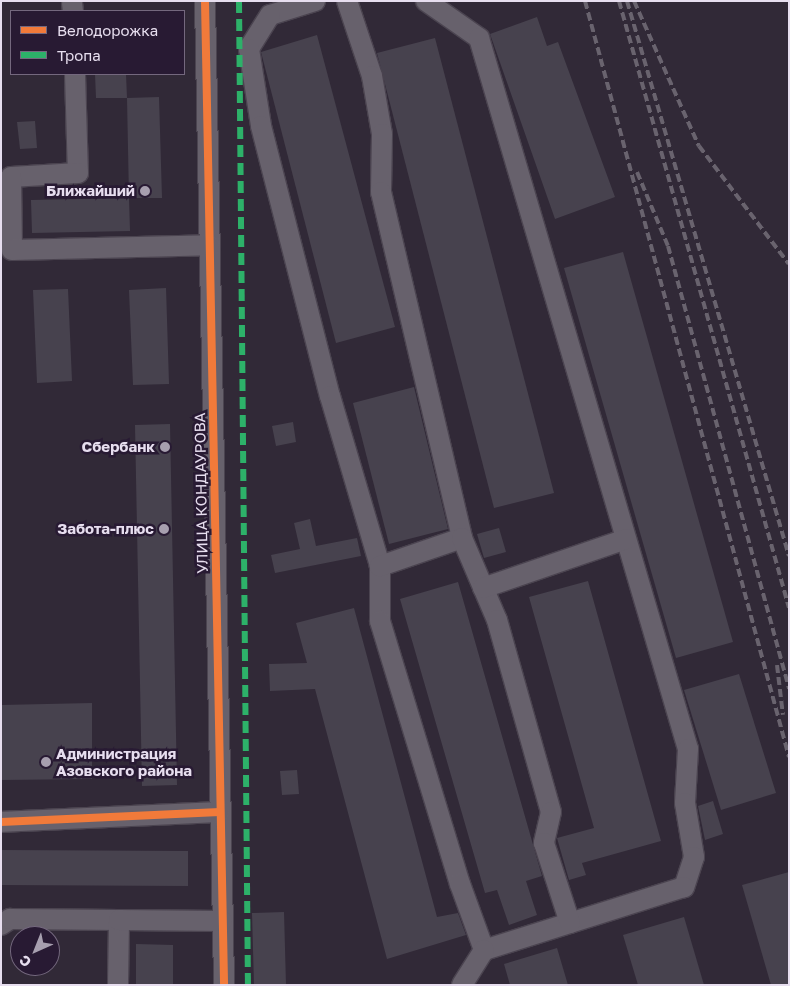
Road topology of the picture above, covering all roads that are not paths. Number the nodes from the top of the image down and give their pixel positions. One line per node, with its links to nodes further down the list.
1 (206, 1): 6 (street, УЛИЦА КОНДАУРОВА)
2 (315, 1): 9 (street)
3 (347, 1): 7 (street)
4 (426, 1): 8 (street)
5 (75, 75): 6 (street)
6 (210, 245): 11 (street, УЛИЦА КОНДАУРОВА)
7 (462, 538): 9 (street); 10 (street)
8 (626, 539): 10 (street); 15 (street)
9 (380, 566): 17 (street)
10 (484, 588): 15 (street)
11 (220, 812): 12 (street); 14 (street, УЛИЦА КОНДАУРОВА)
12 (1, 822)
13 (118, 920): 14 (street); 16 (street); 18 (street)
14 (222, 921): 19 (street, УЛИЦА КОНДАУРОВА)
15 (570, 923): 17 (street)
16 (1, 924)
17 (484, 950): 20 (street)
18 (118, 985)
19 (224, 985)
20 (462, 985)

